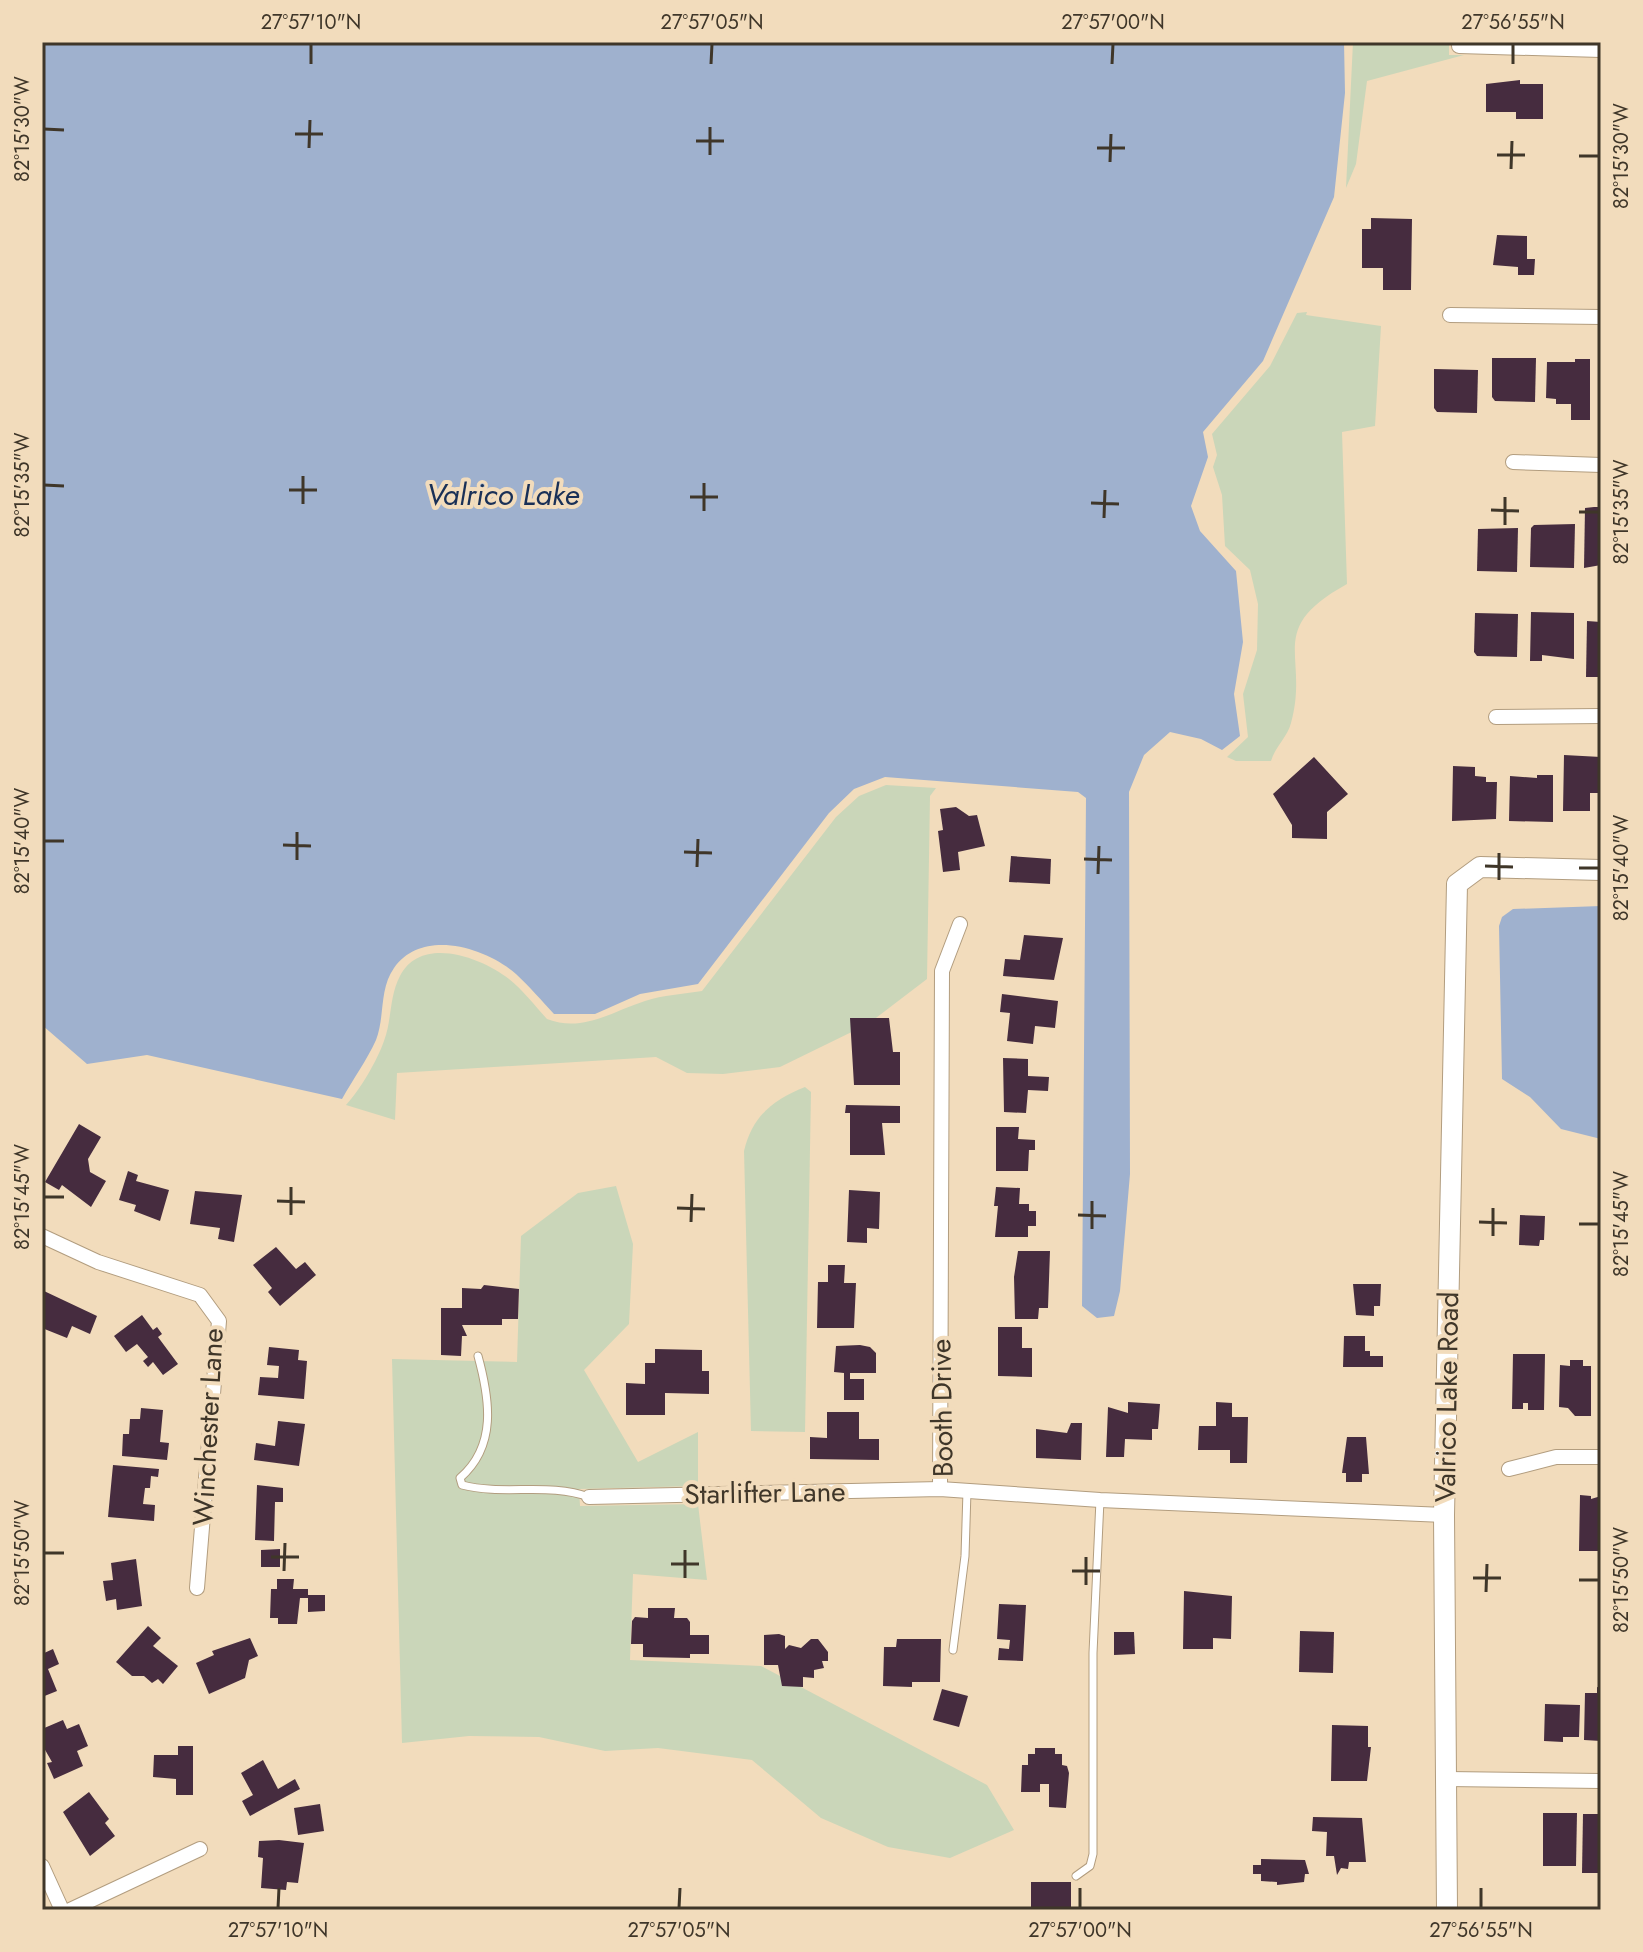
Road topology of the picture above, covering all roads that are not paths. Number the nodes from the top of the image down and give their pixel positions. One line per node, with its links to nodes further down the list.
1 (1459, 46): 2 (street)
2 (1601, 50)
3 (1450, 315): 4 (street)
4 (1601, 317)
5 (1513, 462): 6 (street)
6 (1601, 465)
7 (1601, 716): 8 (street)
8 (1496, 717)
9 (1601, 870): 19 (street, Valrico Lake Road)
10 (960, 924): 15 (street, Booth Drive)
11 (42, 1236): 20 (street, Winchester Lane)
12 (478, 1356): 17 (lane)
13 (1601, 1457): 14 (street)
14 (1509, 1469)
15 (940, 1489): 16 (street, Booth Drive); 17 (street, Starlifter Lane)
16 (967, 1491): 18 (street, Booth Drive); 21 (lane)
17 (589, 1497)
18 (1100, 1500): 19 (street, Booth Drive); 26 (lane)
19 (1444, 1515): 22 (street, Valrico Lake Road)
20 (197, 1588)
21 (953, 1650)
22 (1447, 1779): 23 (street); 29 (street, Valrico Lake Road)
23 (1601, 1781)
24 (200, 1849): 28 (street)
25 (42, 1866): 27 (street)
26 (1076, 1876)
27 (62, 1910)
28 (70, 1910)
29 (1447, 1910)

